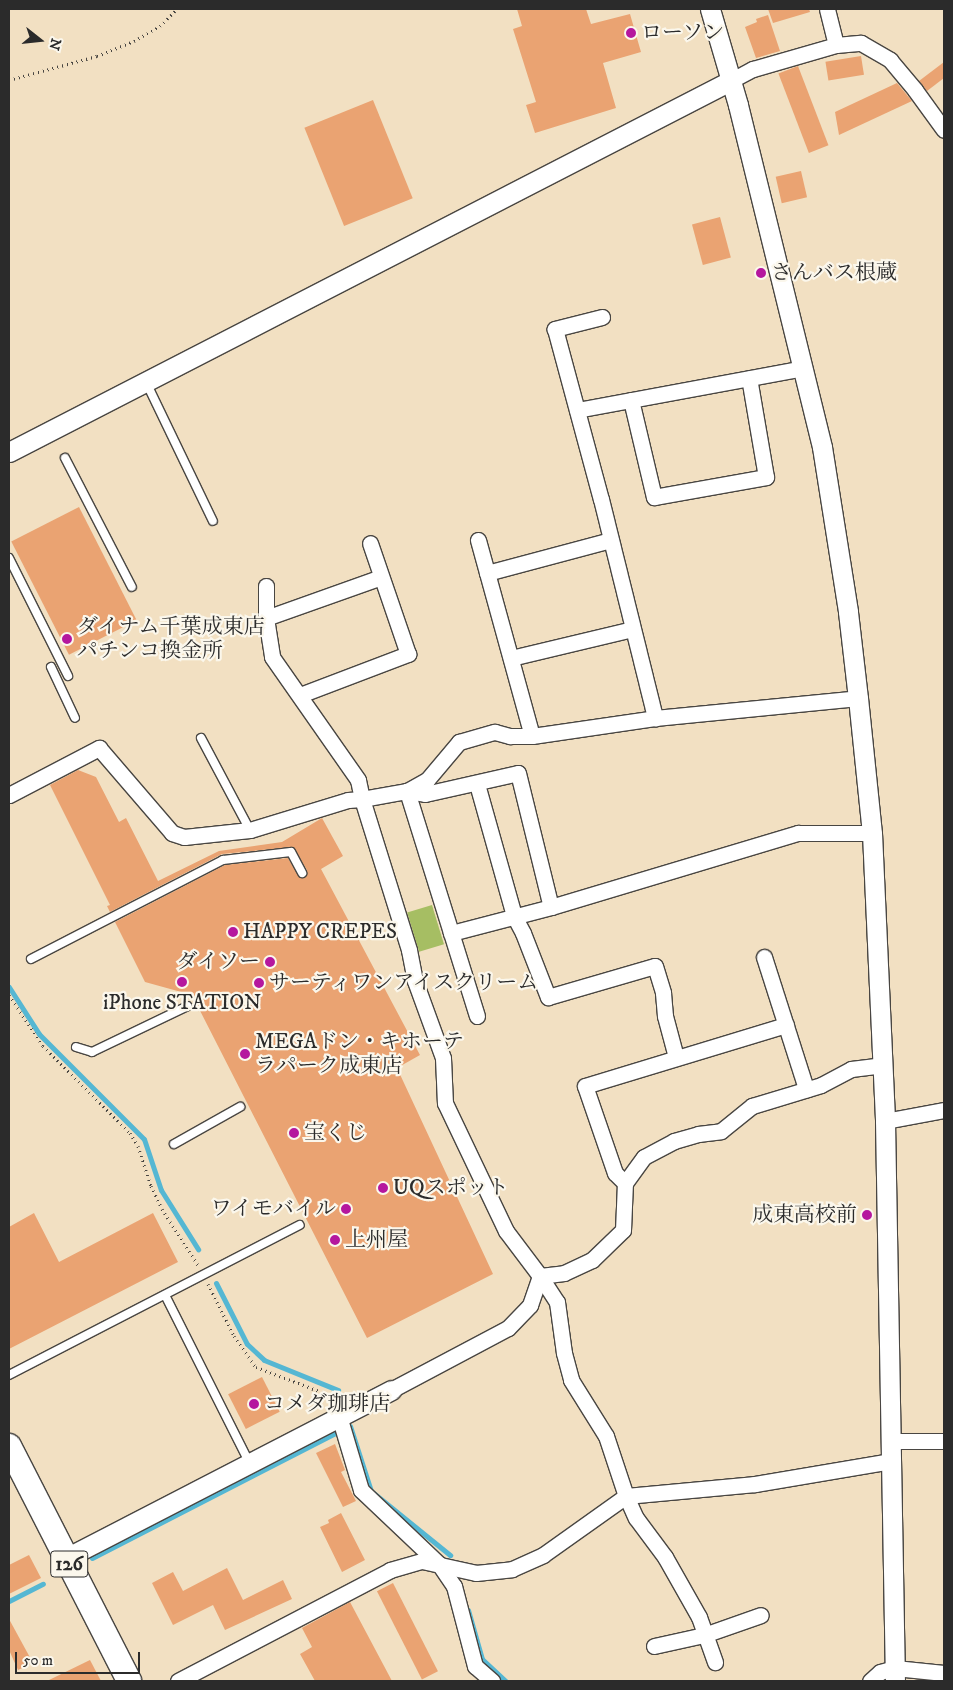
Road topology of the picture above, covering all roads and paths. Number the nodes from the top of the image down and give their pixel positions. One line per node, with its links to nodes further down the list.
1 (177, 9): 5 (path)
2 (710, 9): 6 (street)
3 (827, 9): 4 (street)
4 (836, 45): 6 (street); 7 (street)
5 (9, 80)
6 (732, 80): 9 (street); 11 (street)
7 (944, 130)
8 (602, 317): 13 (street)
9 (803, 368): 10 (street); 31 (street)
10 (750, 378): 12 (street); 12 (street)
11 (146, 382): 14 (street); 16 (lane)
12 (631, 400): 13 (street)
13 (577, 410): 18 (street)
14 (9, 452)
15 (66, 458): 24 (lane)
16 (212, 521)
17 (478, 540): 21 (street)
18 (611, 540): 21 (street); 26 (street)
19 (370, 543): 22 (street)
20 (9, 558): 29 (lane)
21 (487, 573): 27 (street)
22 (381, 577): 25 (street); 30 (street)
23 (266, 586): 25 (street)
24 (132, 587)
25 (266, 618): 30 (street)
26 (633, 629): 27 (street); 33 (street)
27 (511, 658): 34 (street)
28 (51, 667): 32 (lane)
29 (68, 676)
30 (300, 695): 39 (street)
31 (858, 698): 33 (street); 41 (street)
32 (75, 718)
33 (655, 718): 34 (street)
34 (532, 736): 37 (street)
35 (201, 738): 40 (lane)
36 (477, 784): 37 (street); 43 (street); 44 (street)
37 (407, 791): 39 (street); 45 (street)
38 (9, 794): 40 (street)
39 (362, 799): 40 (street); 63 (street)
40 (250, 830)
41 (872, 833): 43 (street); 54 (street)
42 (302, 873): 47 (lane)
43 (550, 907): 44 (street)
44 (514, 916): 45 (street); 53 (street)
45 (451, 933): 50 (street)
46 (764, 957): 51 (street)
47 (30, 959)
48 (9, 995): 62 (path)
49 (188, 1006): 52 (lane)
50 (477, 1016)
51 (786, 1025): 53 (street); 55 (street)
52 (76, 1047)
53 (676, 1057): 60 (street)
54 (882, 1065): 55 (street); 58 (street)
55 (806, 1088): 60 (street)
56 (240, 1107): 59 (lane)
57 (944, 1110): 58 (street)
58 (885, 1121): 68 (street)
59 (174, 1144)
60 (625, 1183): 63 (street)
61 (300, 1225): 62 (lane)
62 (204, 1275): 64 (lane); 67 (path)
63 (540, 1276): 66 (street); 73 (street)
64 (165, 1295): 65 (lane); 72 (lane)
65 (9, 1376)
66 (391, 1390): 67 (street)
67 (339, 1416): 72 (street); 75 (street)
68 (891, 1441): 69 (street); 71 (street)
69 (944, 1441)
70 (9, 1446): 74 (highway, 126)
71 (891, 1461): 73 (street); 81 (street)
72 (249, 1462): 74 (street)
73 (626, 1496): 75 (street); 77 (street)
74 (66, 1558): 82 (highway, 126)
75 (440, 1564): 83 (street); 84 (street)
76 (761, 1615): 77 (street)
77 (704, 1634): 78 (street); 79 (street)
78 (654, 1646)
79 (715, 1662)
80 (944, 1673): 81 (street)
81 (895, 1674): 85 (street)
82 (129, 1681)
83 (178, 1681)
84 (492, 1681)
85 (870, 1681)

